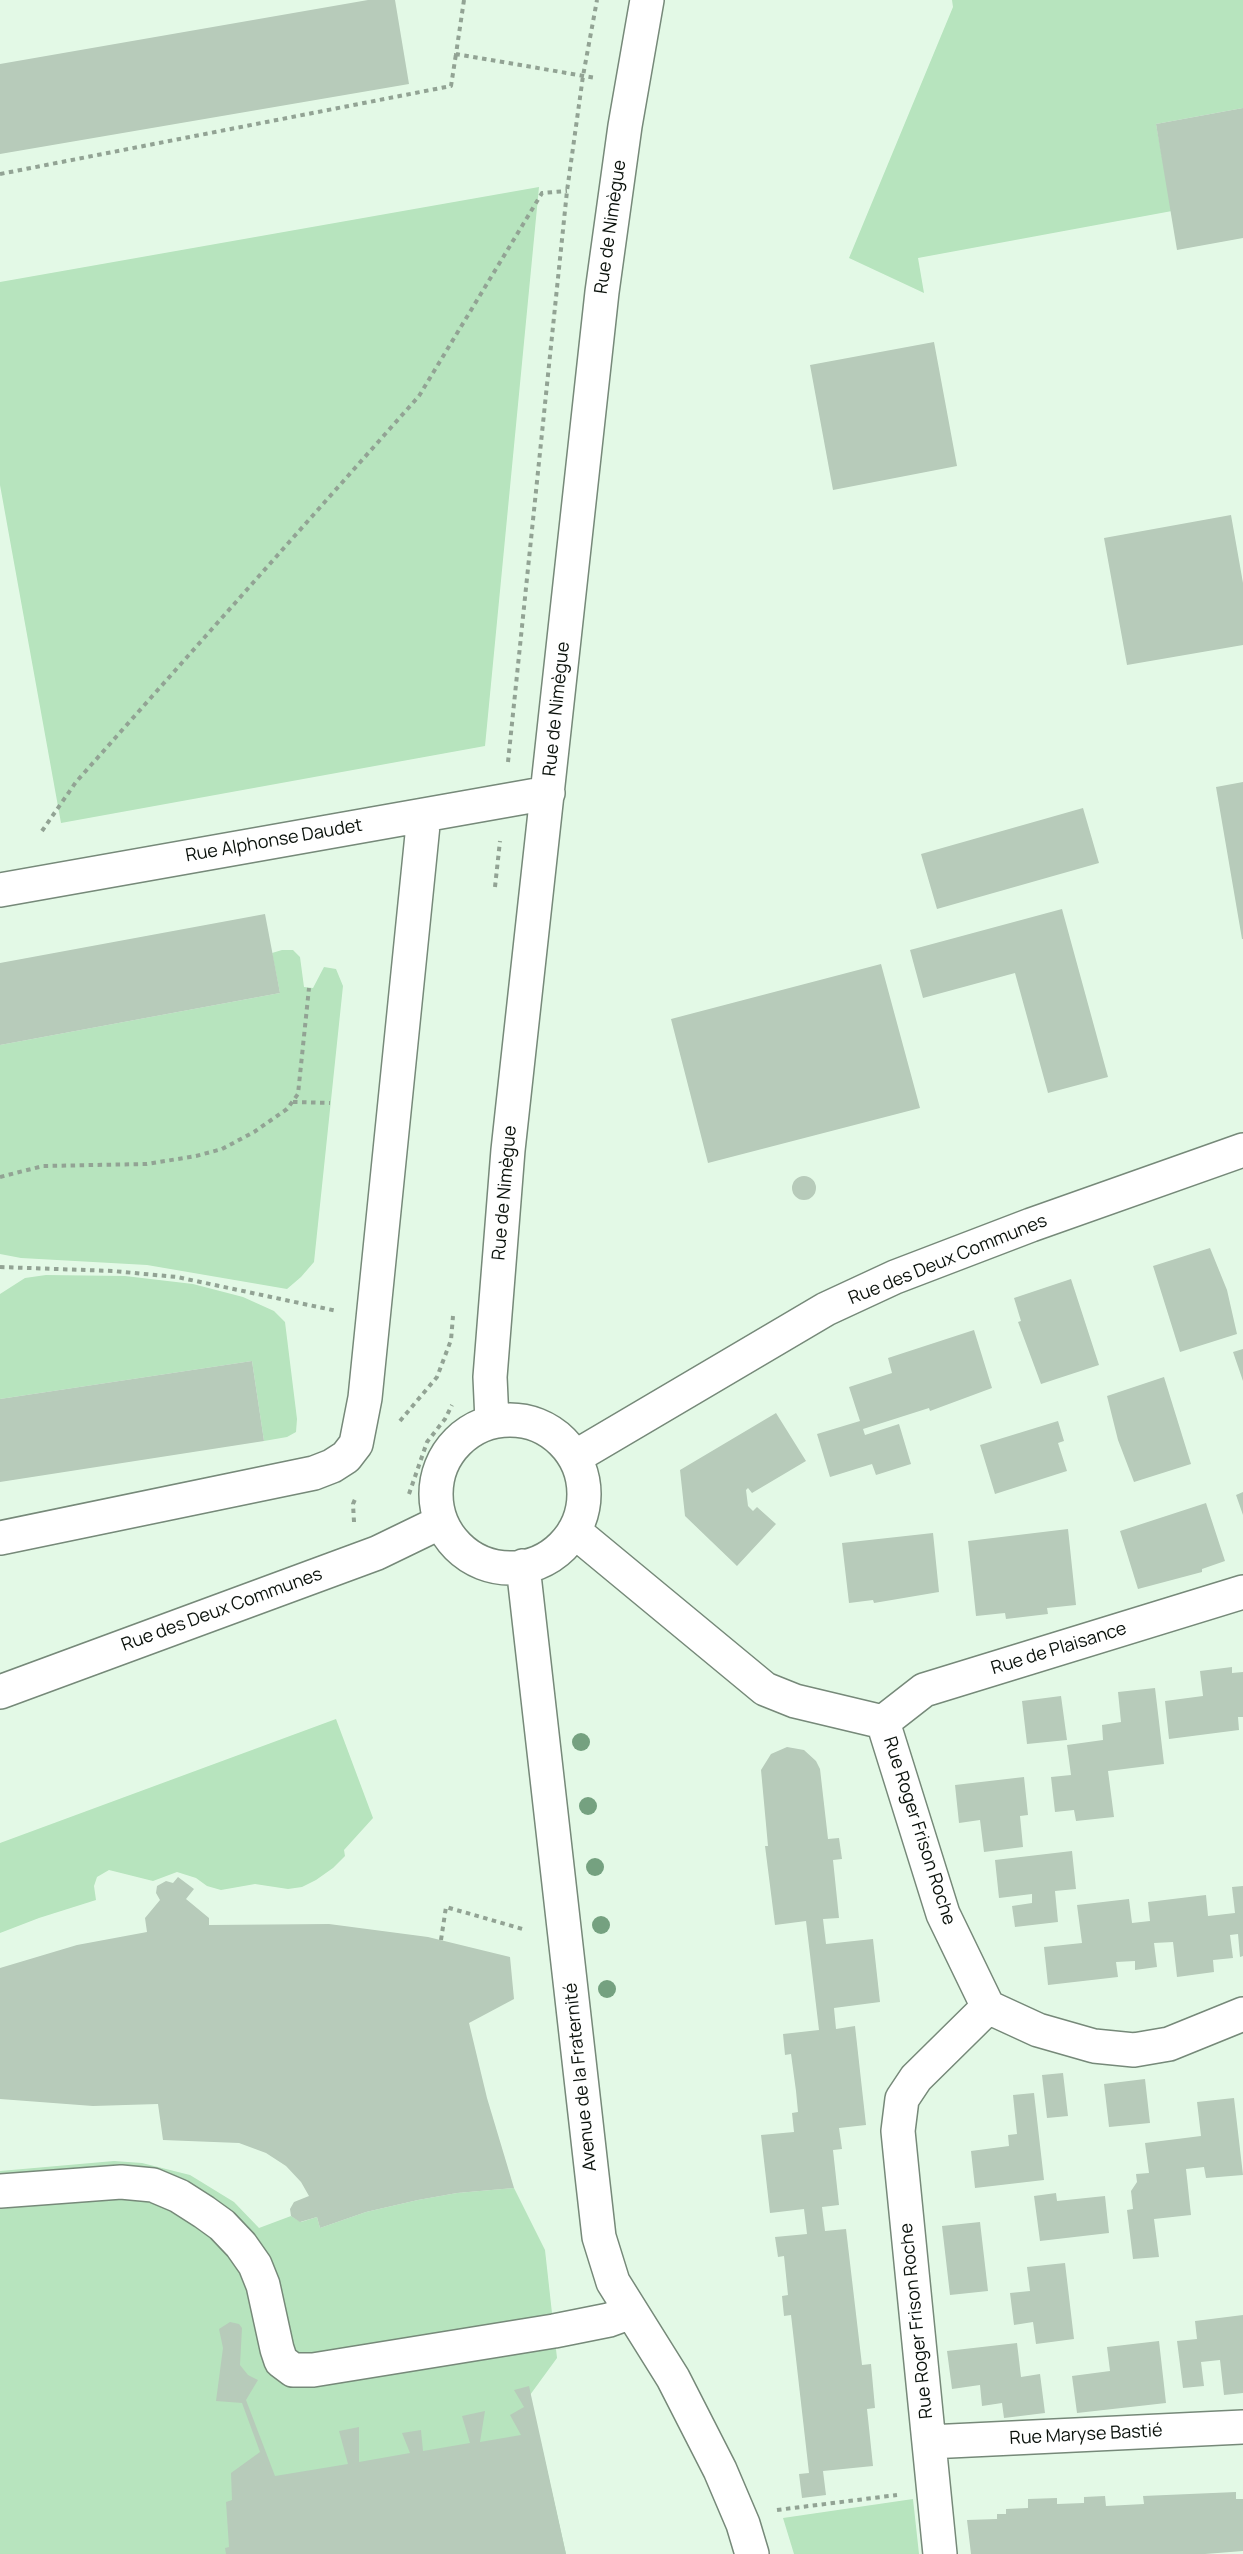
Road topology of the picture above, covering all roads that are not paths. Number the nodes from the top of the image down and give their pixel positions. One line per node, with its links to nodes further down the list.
1 (647, 0): 2 (street, Rue de Nimègue)
2 (548, 793): 3 (street, Rue Alphonse Daudet); 6 (street, Rue de Nimègue)
3 (424, 815): 4 (street, Rue Alphonse Daudet); 10 (street)
4 (0, 890)
5 (1243, 1150): 7 (street, Rue des Deux Communes)
6 (492, 1421): 7 (street); 8 (street)
7 (574, 1457): 9 (street)
8 (441, 1522): 11 (street); 13 (street, Rue des Deux Communes)
9 (574, 1531): 11 (street); 14 (street, Rue Roger Frison Roche)
10 (0, 1538)
11 (523, 1566): 18 (street, Avenue de la Fraternité)
12 (1243, 1592): 14 (street, Rue de Plaisance)
13 (0, 1692)
14 (883, 1722): 15 (street, Rue Roger Frison Roche)
15 (988, 2007): 16 (street); 20 (street, Rue Roger Frison Roche)
16 (1243, 2014)
17 (0, 2191): 18 (street)
18 (631, 2312): 21 (street, Avenue de la Fraternité)
19 (1243, 2427): 20 (street, Rue Maryse Bastié)
20 (929, 2442): 22 (street, Rue Roger Frison Roche)
21 (752, 2554)
22 (940, 2554)

